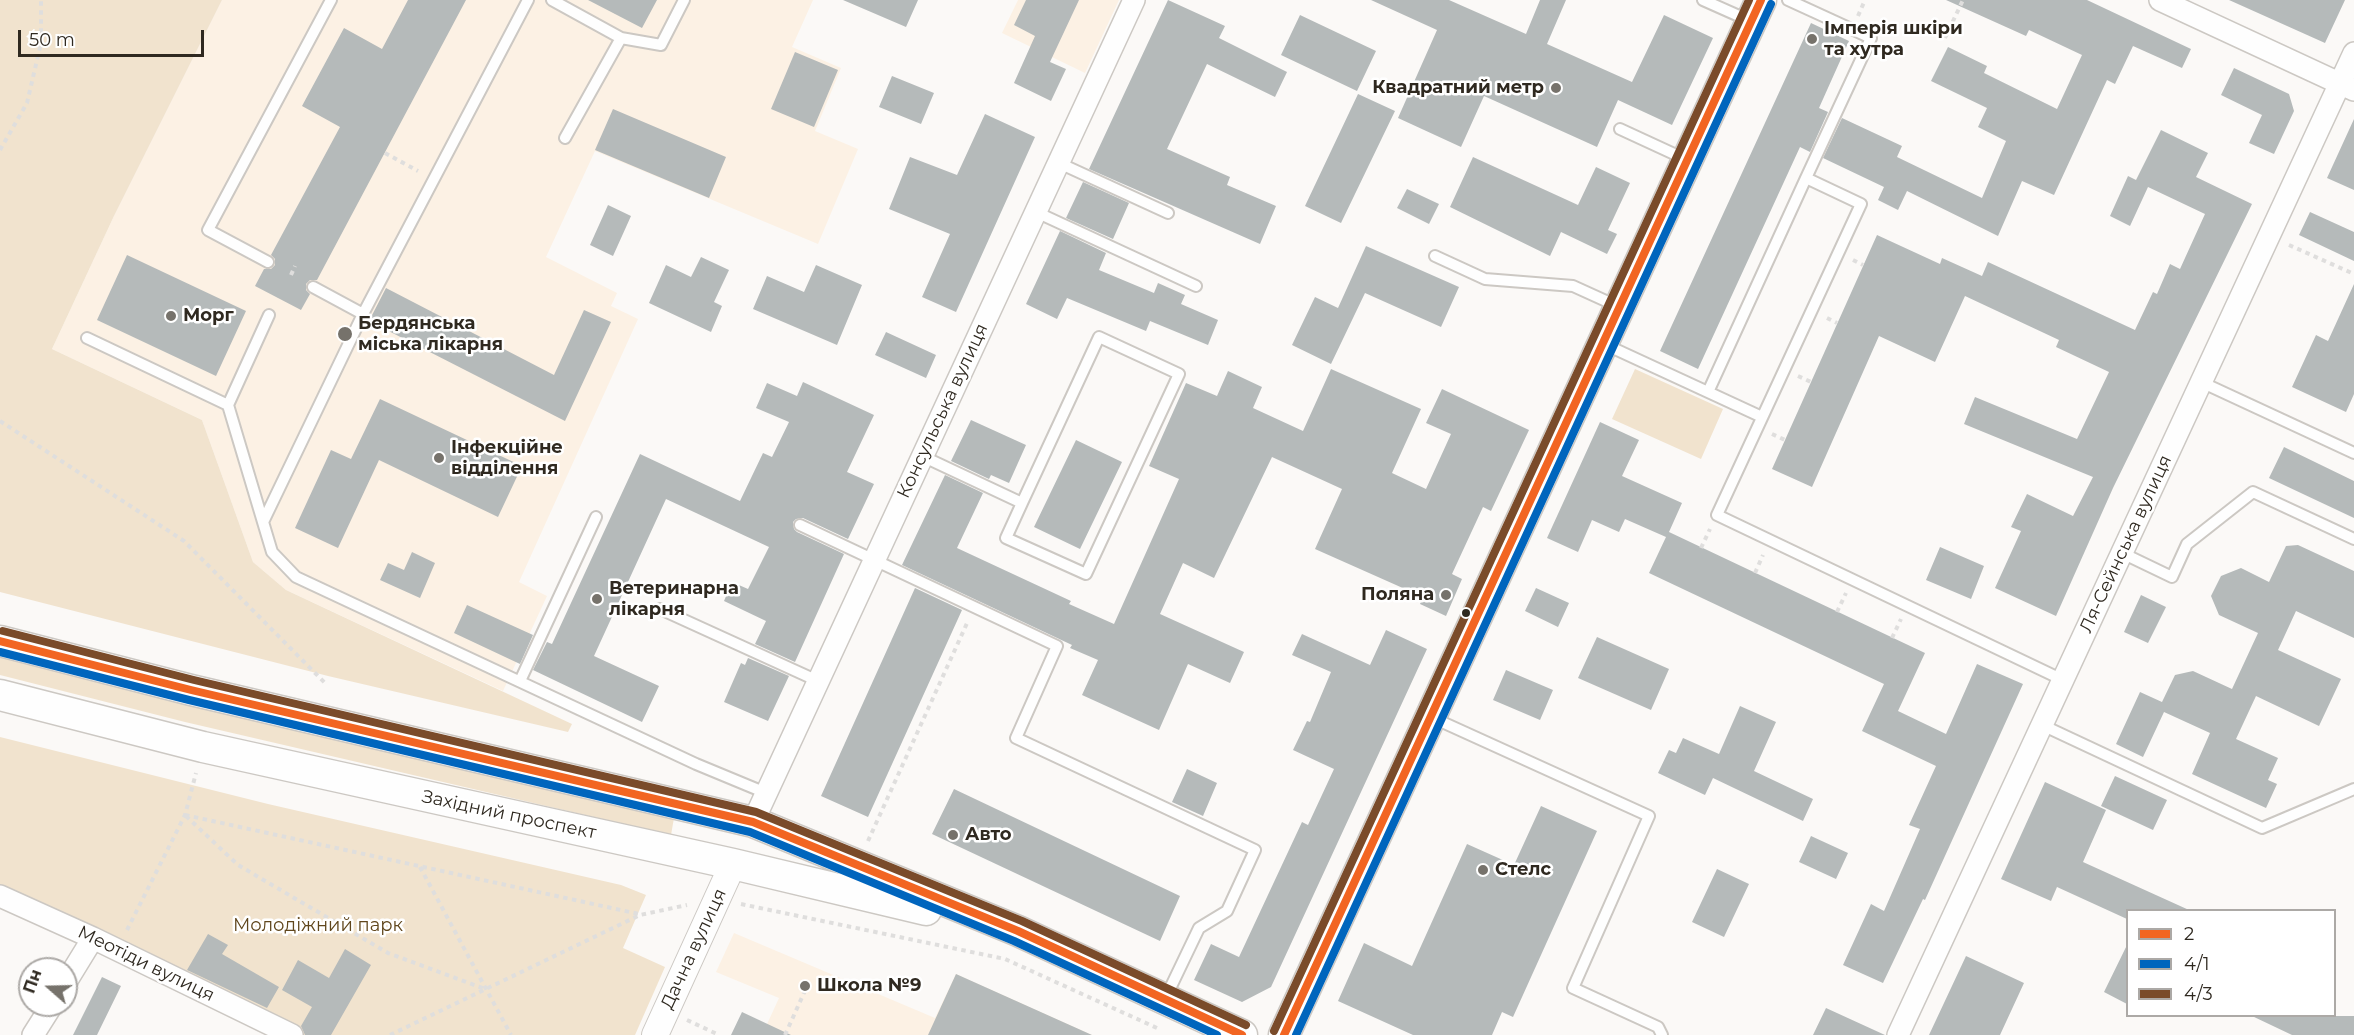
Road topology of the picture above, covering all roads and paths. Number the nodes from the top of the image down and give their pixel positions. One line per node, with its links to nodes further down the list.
1 (41, 0): 18 (path)
2 (331, 0): 28 (lane)
3 (528, 0): 22 (lane)
4 (552, 0): 12 (lane)
5 (684, 0): 12 (lane)
6 (1134, 0): 21 (street, Консульська вулиця)
7 (1703, 0): 11 (lane)
8 (1788, 0): 23 (lane)
9 (1963, 0): 13 (path)
10 (2160, 0): 15 (street)
11 (1756, 11): 20 (main road)
12 (621, 38): 17 (lane)
13 (1945, 38)
14 (2354, 53): 15 (street, Ля-Сейнська вулиця)
15 (2347, 87): 26 (street, Ля-Сейнська вулиця)
16 (1620, 129): 20 (lane)
17 (565, 138)
18 (0, 150)
19 (385, 153): 22 (path)
20 (1687, 160): 34 (main road)
21 (1059, 163): 24 (street, Консульська вулиця); 25 (lane)
22 (432, 178): 35 (lane)
23 (1806, 178): 40 (lane); 42 (lane)
24 (1036, 212): 33 (lane); 45 (street, Консульська вулиця)
25 (1168, 213)
26 (2269, 235): 30 (path); 39 (street, Ля-Сейнська вулиця)
27 (1435, 256): 34 (lane)
28 (268, 262)
29 (295, 266): 31 (path)
30 (2354, 274)
31 (291, 275)
32 (313, 286): 35 (lane)
33 (1196, 286)
34 (1620, 308): 38 (main road)
35 (363, 314): 48 (lane)
36 (269, 315): 41 (lane)
37 (87, 338): 41 (lane)
38 (1603, 344): 40 (lane); 61 (main road)
39 (2201, 382): 44 (lane); 51 (street, Ля-Сейнська вулиця)
40 (1708, 392): 42 (lane)
41 (228, 405): 48 (lane)
42 (1762, 417): 56 (lane)
43 (0, 421): 59 (path)
44 (2354, 453)
45 (922, 456): 46 (lane); 52 (street, Консульська вулиця)
46 (1022, 503): 46 (lane)
47 (596, 518): 57 (lane)
48 (263, 522): 57 (lane)
49 (800, 525): 52 (lane)
50 (2354, 539): 51 (lane)
51 (2122, 553): 56 (street, Ля-Сейнська вулиця)
52 (874, 560): 53 (lane); 58 (street, Консульська вулиця)
53 (974, 607): 69 (path); 80 (lane)
54 (660, 609): 58 (lane)
55 (0, 641): 67 (main road, Західний проспект)
56 (2062, 680): 62 (street, Ля-Сейнська вулиця)
57 (520, 681): 65 (lane)
58 (818, 681): 65 (street, Консульська вулиця)
59 (326, 684)
60 (0, 695): 63 (main road, Західний проспект)
61 (1431, 717): 92 (main road); 93 (lane)
62 (2042, 725): 64 (lane); 94 (street, Ля-Сейнська вулиця)
63 (203, 747): 66 (path); 68 (main road, Західний проспект)
64 (2354, 789)
65 (766, 793): 67 (street, Консульська вулиця)
66 (185, 815): 70 (path); 76 (path); 79 (path)
67 (753, 822): 68 (main road); 69 (main road, Західний проспект)
68 (734, 864): 72 (street, Дачна вулиця); 74 (main road, Західний проспект)
69 (858, 865): 74 (main road, Західний проспект)
70 (420, 866): 73 (path); 79 (path)
71 (0, 896): 75 (street, Меотіди вулиця)
72 (718, 899): 73 (path); 81 (street, Дачна вулиця); 83 (path)
73 (640, 915): 79 (path)
74 (1018, 931): 80 (main road, Західний проспект)
75 (93, 938): 76 (street, Меотіди вулиця); 77 (street)
76 (117, 950): 85 (street, Меотіди вулиця)
77 (78, 962)
78 (808, 984): 90 (path)
79 (486, 989): 86 (path); 87 (path)
80 (1165, 999): 91 (main road, Західний проспект)
81 (666, 1011): 88 (street, Дачна вулиця); 89 (path)
82 (44, 1017): 84 (street)
83 (1161, 1030)
84 (33, 1035)
85 (292, 1035)
86 (390, 1035)
87 (511, 1035)
88 (655, 1035)
89 (719, 1035)
90 (785, 1035)
91 (1242, 1035)
92 (1284, 1035)
93 (1662, 1035)
94 (1898, 1035)

